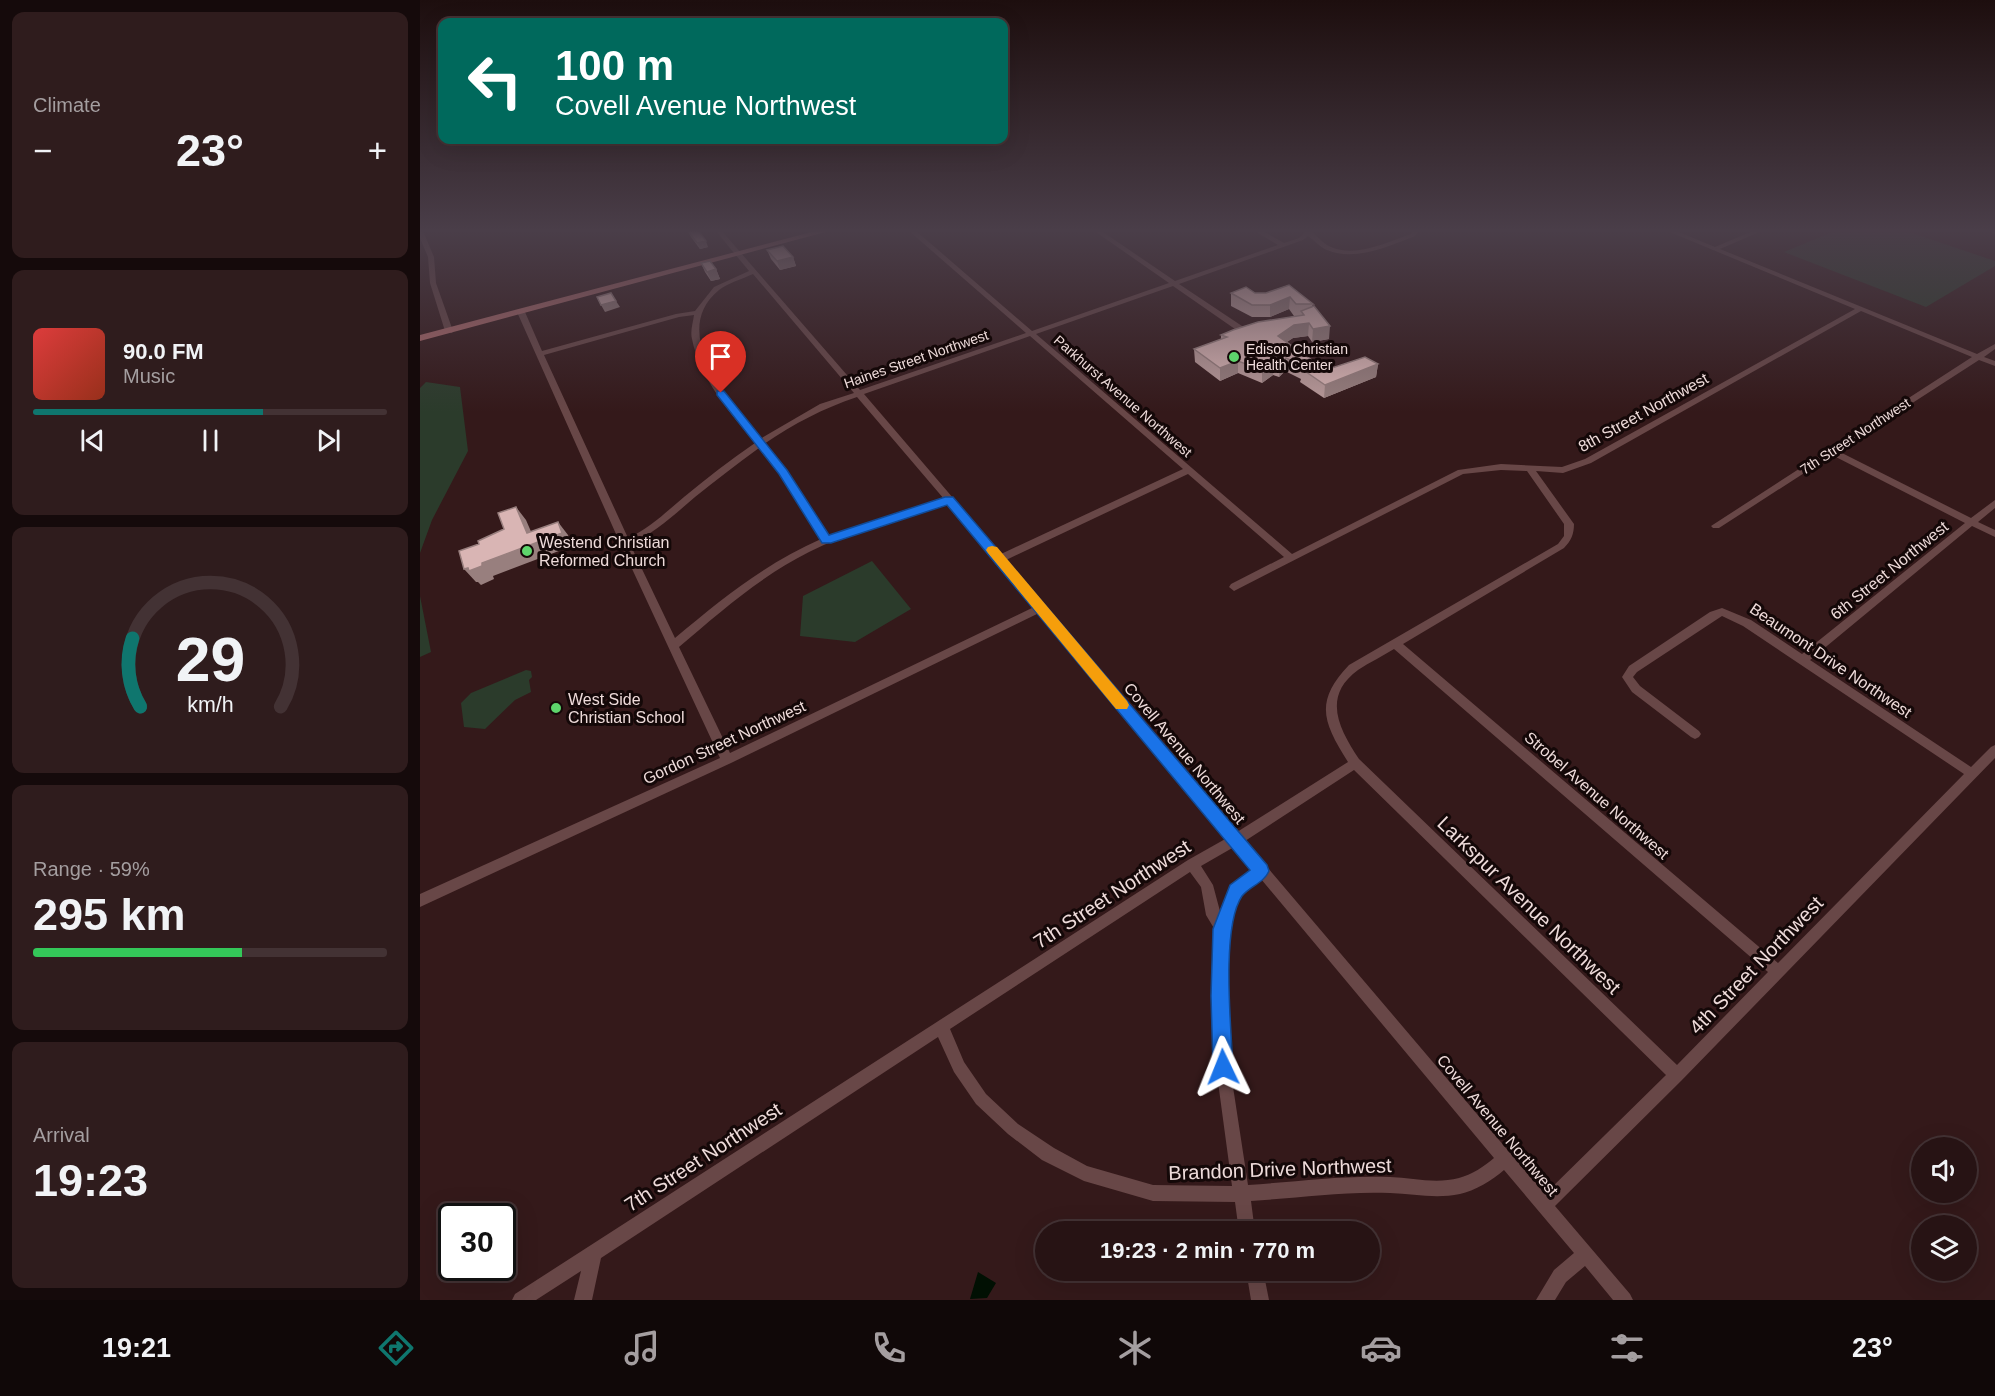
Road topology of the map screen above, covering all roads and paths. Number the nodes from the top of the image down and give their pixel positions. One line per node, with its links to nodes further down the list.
1 (436, 291): 12 (street)
2 (603, 291): 10 (main road)
3 (713, 291): 11 (street)
4 (771, 291): 20 (street, Covell Avenue Northwest)
5 (981, 291): 13 (street, Parkhurst Avenue Northwest)
6 (1155, 291): 13 (street, Haines Street Northwest)
7 (1185, 291): 14 (street)
8 (1815, 291): 9 (street)
9 (1860, 309): 18 (street); 24 (street, 8th Street Northwest)
10 (521, 312): 12 (main road); 17 (street)
11 (696, 313): 17 (street); 21 (street)
12 (449, 331): 15 (main road)
13 (1030, 333): 20 (street, Haines Street Northwest); 23 (street, Parkhurst Avenue Northwest)
14 (1248, 334)
15 (420, 338)
16 (1995, 346): 18 (street, 7th Street Northwest)
17 (541, 354): 31 (street)
18 (1977, 357): 19 (street); 22 (street, 7th Street Northwest)
19 (1995, 364)
20 (859, 392): 21 (street, Haines Street Northwest); 25 (street, Covell Avenue Northwest)
21 (759, 442): 30 (street); 31 (street, Haines Street Northwest)
22 (1832, 452): 27 (street); 28 (street, 7th Street Northwest)
23 (1188, 470): 32 (street, Parkhurst Avenue Northwest); 33 (street)
24 (1531, 470): 32 (street, 8th Street Northwest); 36 (street)
25 (949, 500): 30 (street); 33 (street, Covell Avenue Northwest)
26 (1995, 503): 27 (street, 6th Street Northwest)
27 (1972, 522): 29 (street); 38 (street, 6th Street Northwest)
28 (1716, 526)
29 (1995, 534)
30 (826, 540): 37 (street)
31 (625, 543): 37 (street)
32 (1291, 558): 34 (street, 8th Street Northwest)
33 (999, 559): 35 (street, Covell Avenue Northwest)
34 (1234, 587)
35 (1040, 608): 41 (street, Gordon Street Northwest); 44 (street, Covell Avenue Northwest)
36 (1395, 644): 42 (street); 49 (street, Strobel Avenue Northwest)
37 (674, 645): 41 (street)
38 (1802, 660): 39 (street, Beaumont Drive Northwest); 43 (street, Beaumont Drive Northwest)
39 (1695, 734)
40 (1995, 750): 43 (street, 4th Street Northwest)
41 (727, 760): 47 (street, Gordon Street Northwest)
42 (1354, 762): 44 (street, 7th Street Northwest); 51 (street, Larkspur Avenue Northwest)
43 (1971, 773): 49 (street, 4th Street Northwest)
44 (1235, 840): 45 (street, 7th Street Northwest); 46 (street, Covell Avenue Northwest)
45 (1192, 864): 48 (street); 50 (street, 7th Street Northwest)
46 (1261, 871): 48 (street); 52 (street, Covell Avenue Northwest)
47 (420, 901)
48 (1222, 929): 53 (street)
49 (1777, 971): 51 (street, 4th Street Northwest)
50 (941, 1026): 53 (street, Brandon Drive Northwest); 56 (street, 7th Street Northwest)
51 (1677, 1075): 54 (street, 4th Street Northwest)
52 (1504, 1160): 53 (street, Brandon Drive Northwest); 54 (street, Covell Avenue Northwest)
53 (1240, 1194): 55 (street)
54 (1544, 1206): 57 (street, Covell Avenue Northwest)
55 (1245, 1221)
56 (594, 1252): 59 (street, 7th Street Northwest); 60 (street)
57 (1585, 1255): 62 (street); 63 (street, Covell Avenue Northwest)
58 (1256, 1281): 61 (street)
59 (521, 1300)
60 (584, 1300)
61 (1260, 1300)
62 (1545, 1300)
63 (1624, 1300)

